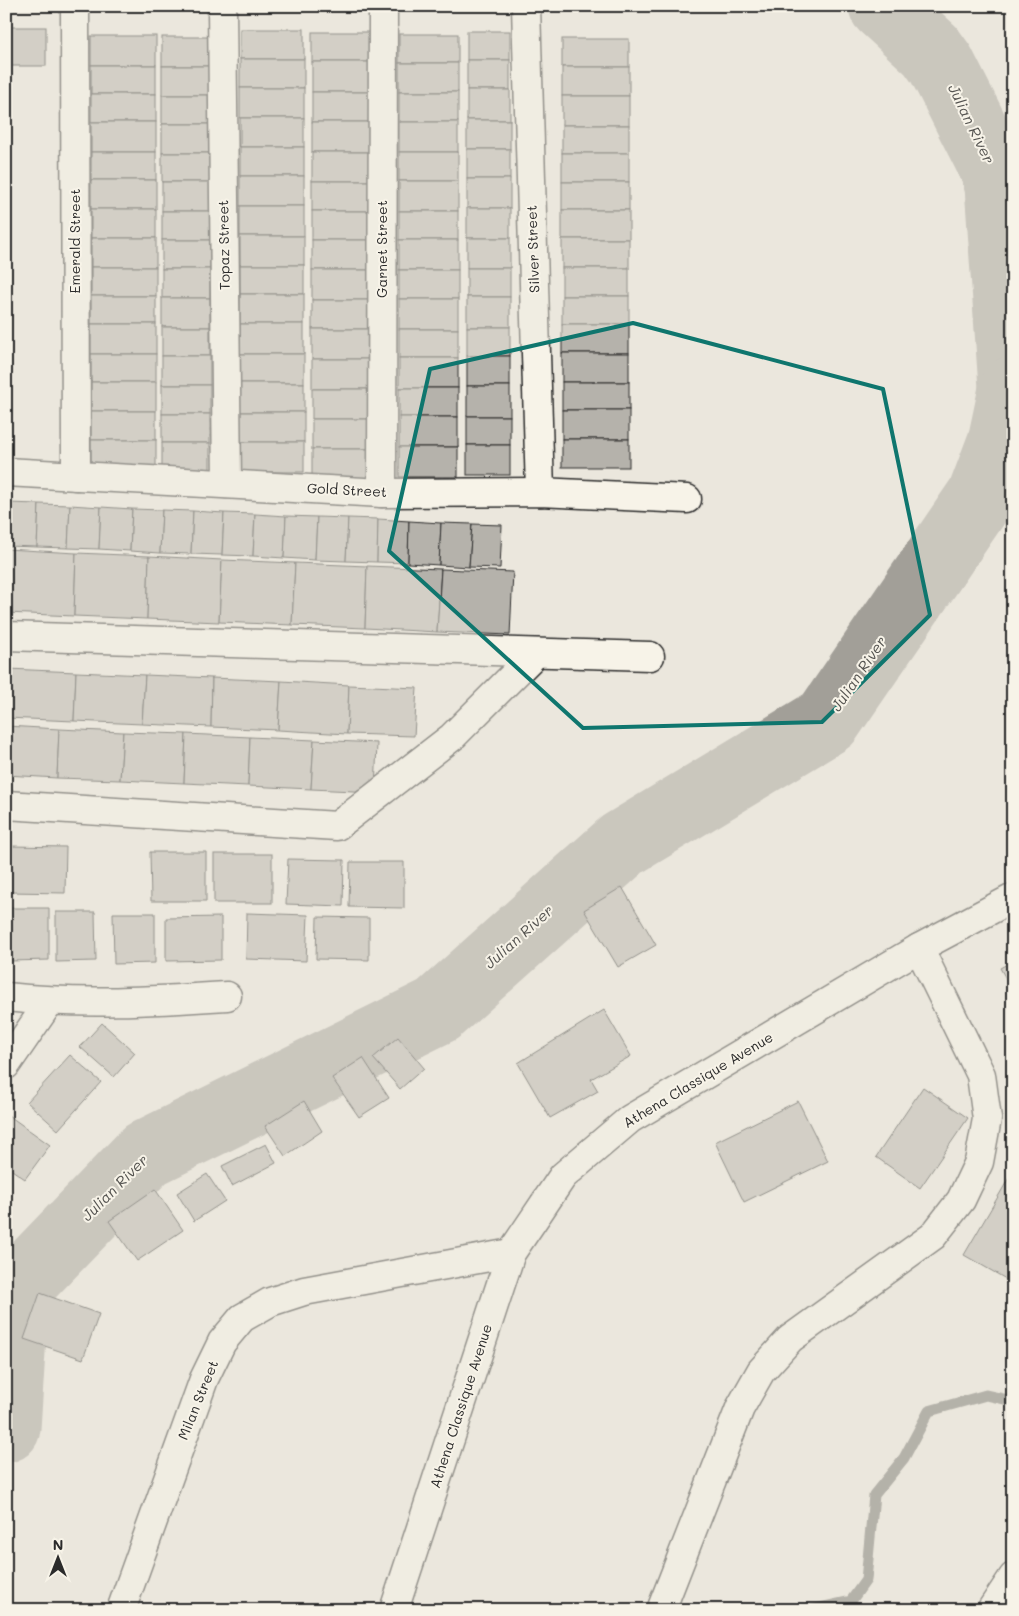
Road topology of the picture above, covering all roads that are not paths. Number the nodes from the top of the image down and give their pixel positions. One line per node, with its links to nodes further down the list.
1 (75, 6): 6 (street, Emerald Street)
2 (222, 6): 7 (street, Topaz Street)
3 (383, 6): 9 (street, Garnet Street)
4 (526, 6): 8 (street, Silver Street)
5 (6, 472): 6 (street, Gold Street)
6 (76, 476): 7 (street, Gold Street)
7 (227, 484): 9 (street, Gold Street)
8 (540, 492): 9 (street, Gold Street); 10 (street, Gold Street)
9 (382, 493)
10 (687, 499)
11 (6, 636): 12 (street)
12 (536, 653): 13 (street); 14 (street)
13 (650, 656)
14 (6, 805)
15 (1013, 898): 16 (street, Athena Classique Avenue)
16 (919, 948): 21 (street, Athena Classique Avenue); 25 (street)
17 (227, 996): 19 (street)
18 (6, 997): 19 (street)
19 (50, 1001): 20 (street)
20 (6, 1065)
21 (511, 1252): 23 (street, Milan Street); 24 (street, Athena Classique Avenue)
22 (1013, 1577): 26 (street)
23 (122, 1610)
24 (394, 1610)
25 (661, 1610)
26 (991, 1610)

